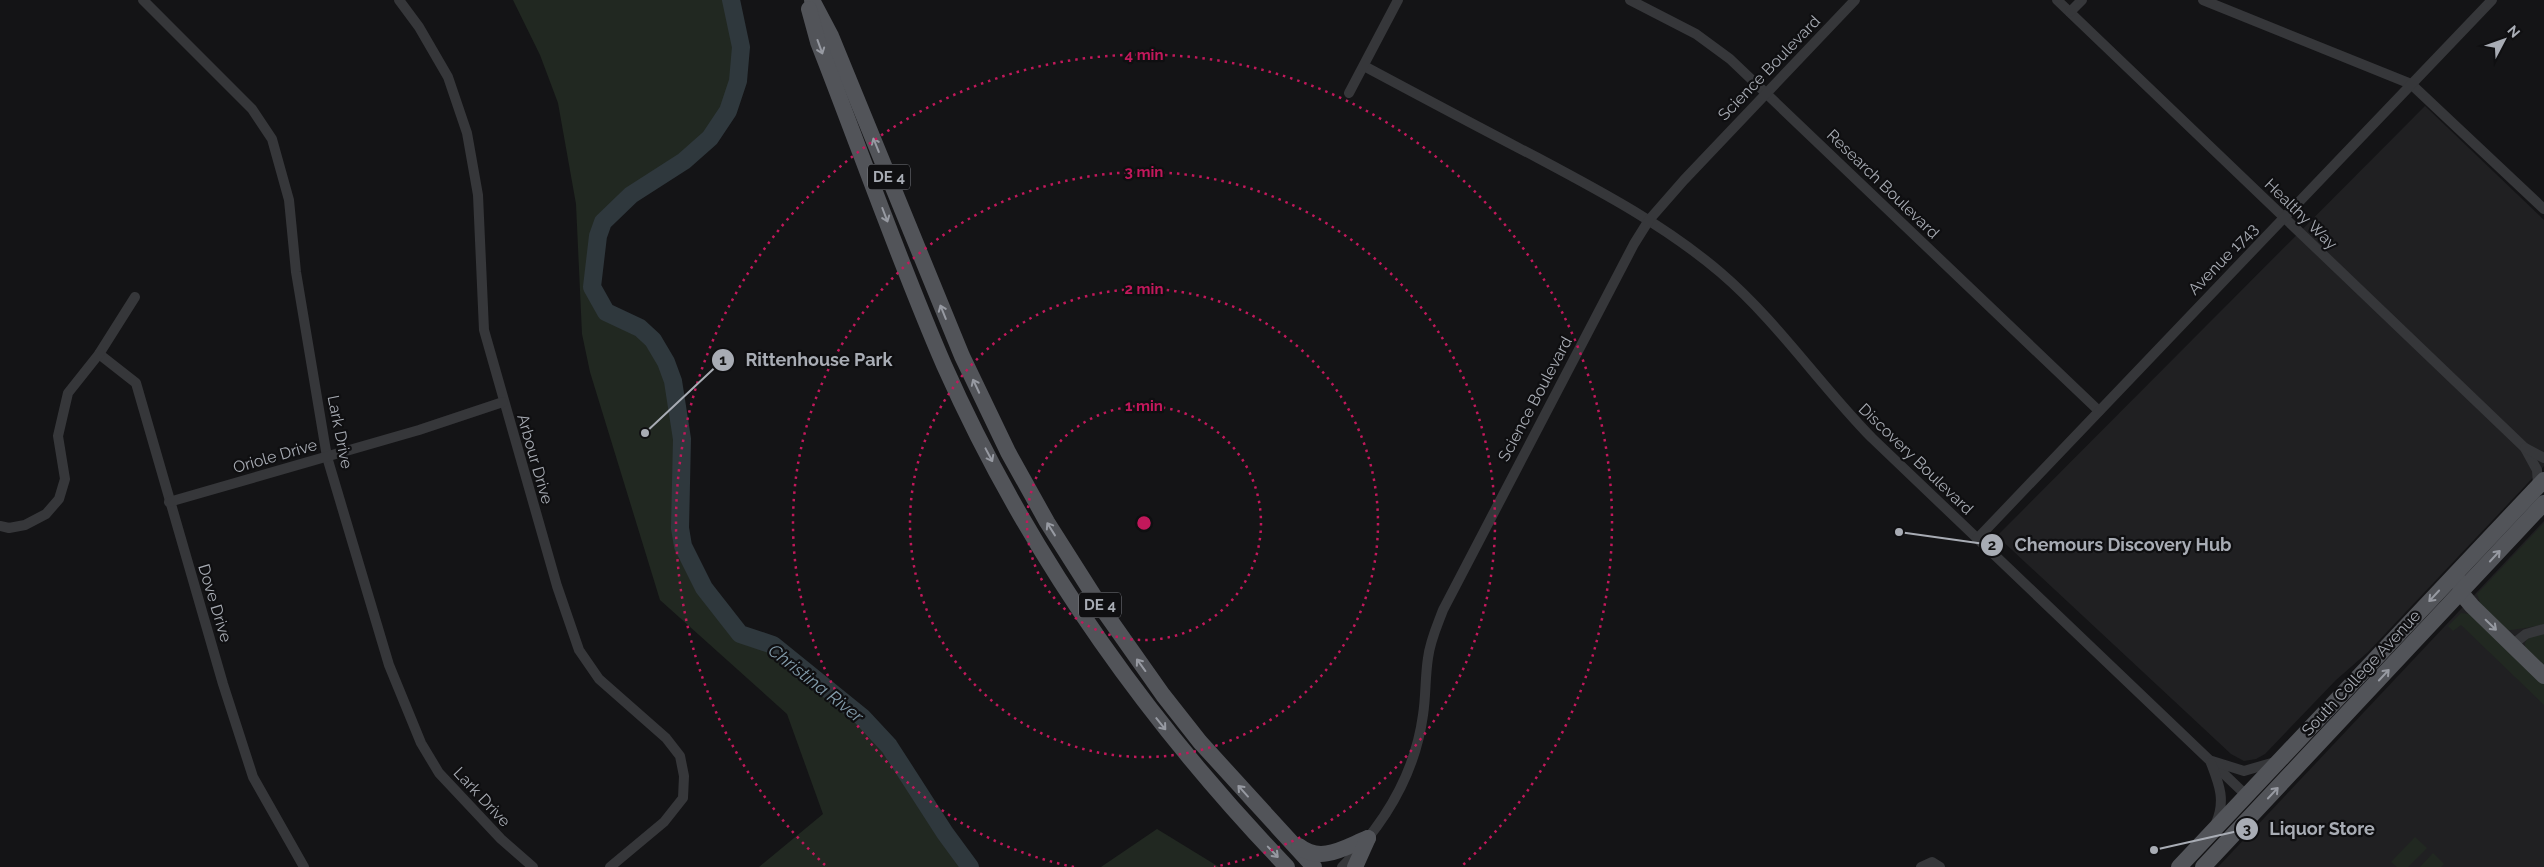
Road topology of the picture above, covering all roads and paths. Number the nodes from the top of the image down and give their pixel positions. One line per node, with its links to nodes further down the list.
1 (143, 0): 25 (street, Lark Drive)
2 (400, 0): 22 (street, Arbour Drive)
3 (806, 0): 46 (main road, DE 4, one-way to 46)
4 (812, 0): 40 (main road, DE 4, one-way to 4)
5 (1398, 0): 13 (street)
6 (1630, 0): 16 (street, Research Boulevard)
7 (1855, 0): 16 (street, Science Boulevard)
8 (2057, 0): 12 (street, Healthy Way)
9 (2082, 0): 12 (street)
10 (2203, 0): 14 (street)
11 (2492, 0): 14 (street, Avenue 1743)
12 (2070, 12): 18 (street, Healthy Way)
13 (1364, 66): 15 (street); 19 (street, Discovery Boulevard)
14 (2411, 84): 17 (street); 18 (street, Avenue 1743)
15 (1349, 93)
16 (1766, 93): 19 (street, Science Boulevard); 23 (street, Research Boulevard)
17 (2544, 209)
18 (2284, 218): 23 (street, Avenue 1743); 24 (street, Healthy Way)
19 (1649, 220): 31 (street, Discovery Boulevard); 42 (street, Science Boulevard)
20 (135, 297): 21 (street)
21 (99, 354): 28 (street, Dove Drive); 30 (street)
22 (503, 402): 25 (street, Oriole Drive); 45 (street, Arbour Drive)
23 (2100, 410): 31 (street, Avenue 1743)
24 (2525, 448): 26 (street, Healthy Way); 27 (street, Healthy Way)
25 (327, 457): 28 (street, Oriole Drive); 44 (street, Lark Drive)
26 (2544, 458)
27 (2541, 483): 32 (main road, South College Avenue)
28 (169, 502): 43 (street, Dove Drive)
29 (2544, 503): 33 (main road, South College Avenue, one-way to 29)
30 (0, 526)
31 (1977, 538): 37 (street, Discovery Boulevard)
32 (2458, 570): 33 (main road); 38 (main road, South College Avenue, one-way to 38)
33 (2461, 593): 35 (main road, one-way to 35); 53 (main road, South College Avenue, one-way to 33)
34 (2544, 629): 35 (street)
35 (2512, 645): 36 (main road)
36 (2544, 676)
37 (2209, 760): 38 (street, Discovery Boulevard); 39 (street, Discovery Boulevard); 41 (street, Discovery Boulevard)
38 (2279, 760): 39 (main road, South College Avenue)
39 (2246, 796): 41 (main road, South College Avenue)
40 (1276, 827): 42 (main road); 47 (main road, DE 4)
41 (2210, 834): 52 (main road, South College Avenue)
42 (1368, 838): 48 (street, Science Boulevard); 49 (main road)
43 (304, 867)
44 (533, 867)
45 (610, 867)
46 (1287, 867)
47 (1314, 867)
48 (1342, 867)
49 (1355, 867)
50 (1921, 867): 51 (street)
51 (1940, 867)
52 (2179, 867)
53 (2203, 867)

